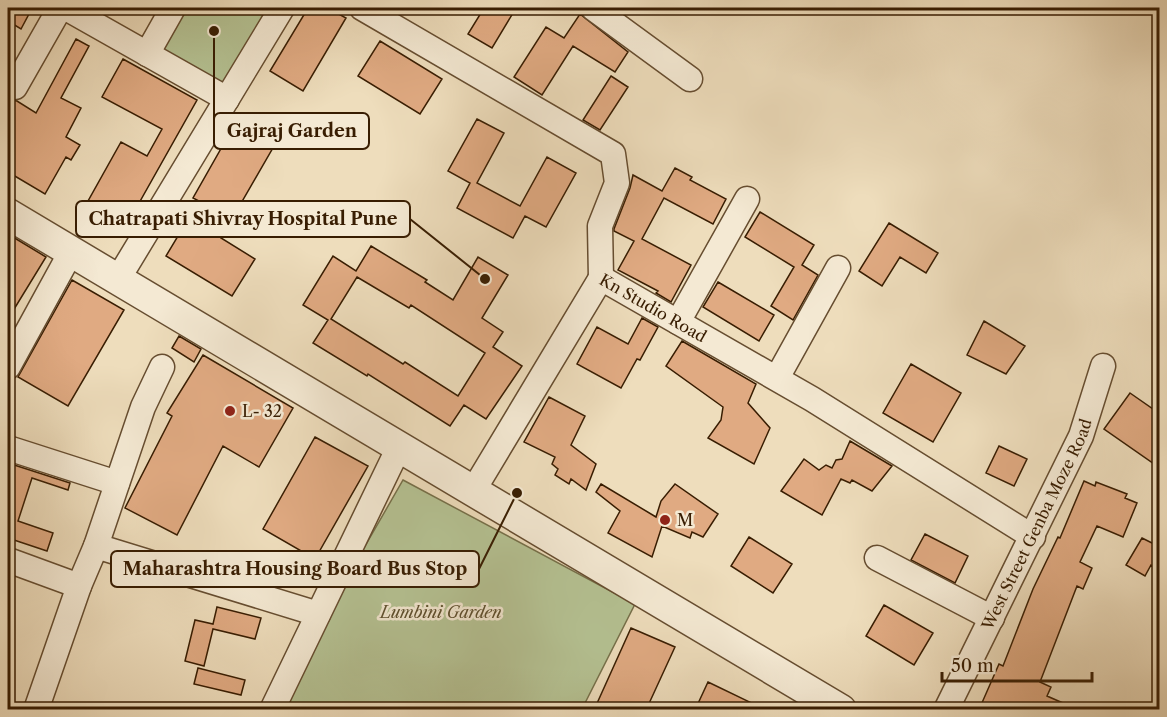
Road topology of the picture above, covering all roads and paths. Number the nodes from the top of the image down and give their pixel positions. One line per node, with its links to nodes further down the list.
1 (60, 8): 9 (street)
2 (66, 8): 7 (street)
3 (173, 8): 7 (street)
4 (282, 8): 10 (street)
5 (362, 8): 15 (street, Kn Studio Road)
6 (593, 8): 8 (street)
7 (147, 54): 10 (street)
8 (690, 79)
9 (15, 87)
10 (227, 99): 16 (street)
11 (747, 200): 17 (street)
12 (8, 214): 13 (street)
13 (71, 252): 16 (street); 19 (street)
14 (838, 268): 21 (street)
15 (601, 278): 17 (street, Kn Studio Road); 25 (street)
16 (118, 279): 22 (street)
17 (678, 322): 21 (street, Kn Studio Road)
18 (1103, 366): 26 (street, West Street Genba Moze Road)
19 (8, 367)
20 (162, 367): 24 (street)
21 (777, 378): 26 (street, Kn Studio Road)
22 (399, 447): 25 (street); 31 (street)
23 (8, 448): 24 (street)
24 (117, 483): 27 (street)
25 (473, 491): 35 (street)
26 (1033, 537): 32 (street, West Street Genba Moze Road)
27 (96, 546): 30 (street); 31 (street)
28 (877, 558): 32 (street)
29 (8, 560): 30 (street)
30 (79, 586): 33 (street)
31 (318, 614): 34 (street)
32 (992, 618): 36 (street, West Street Genba Moze Road)
33 (36, 710)
34 (272, 710)
35 (841, 710)
36 (946, 710)

